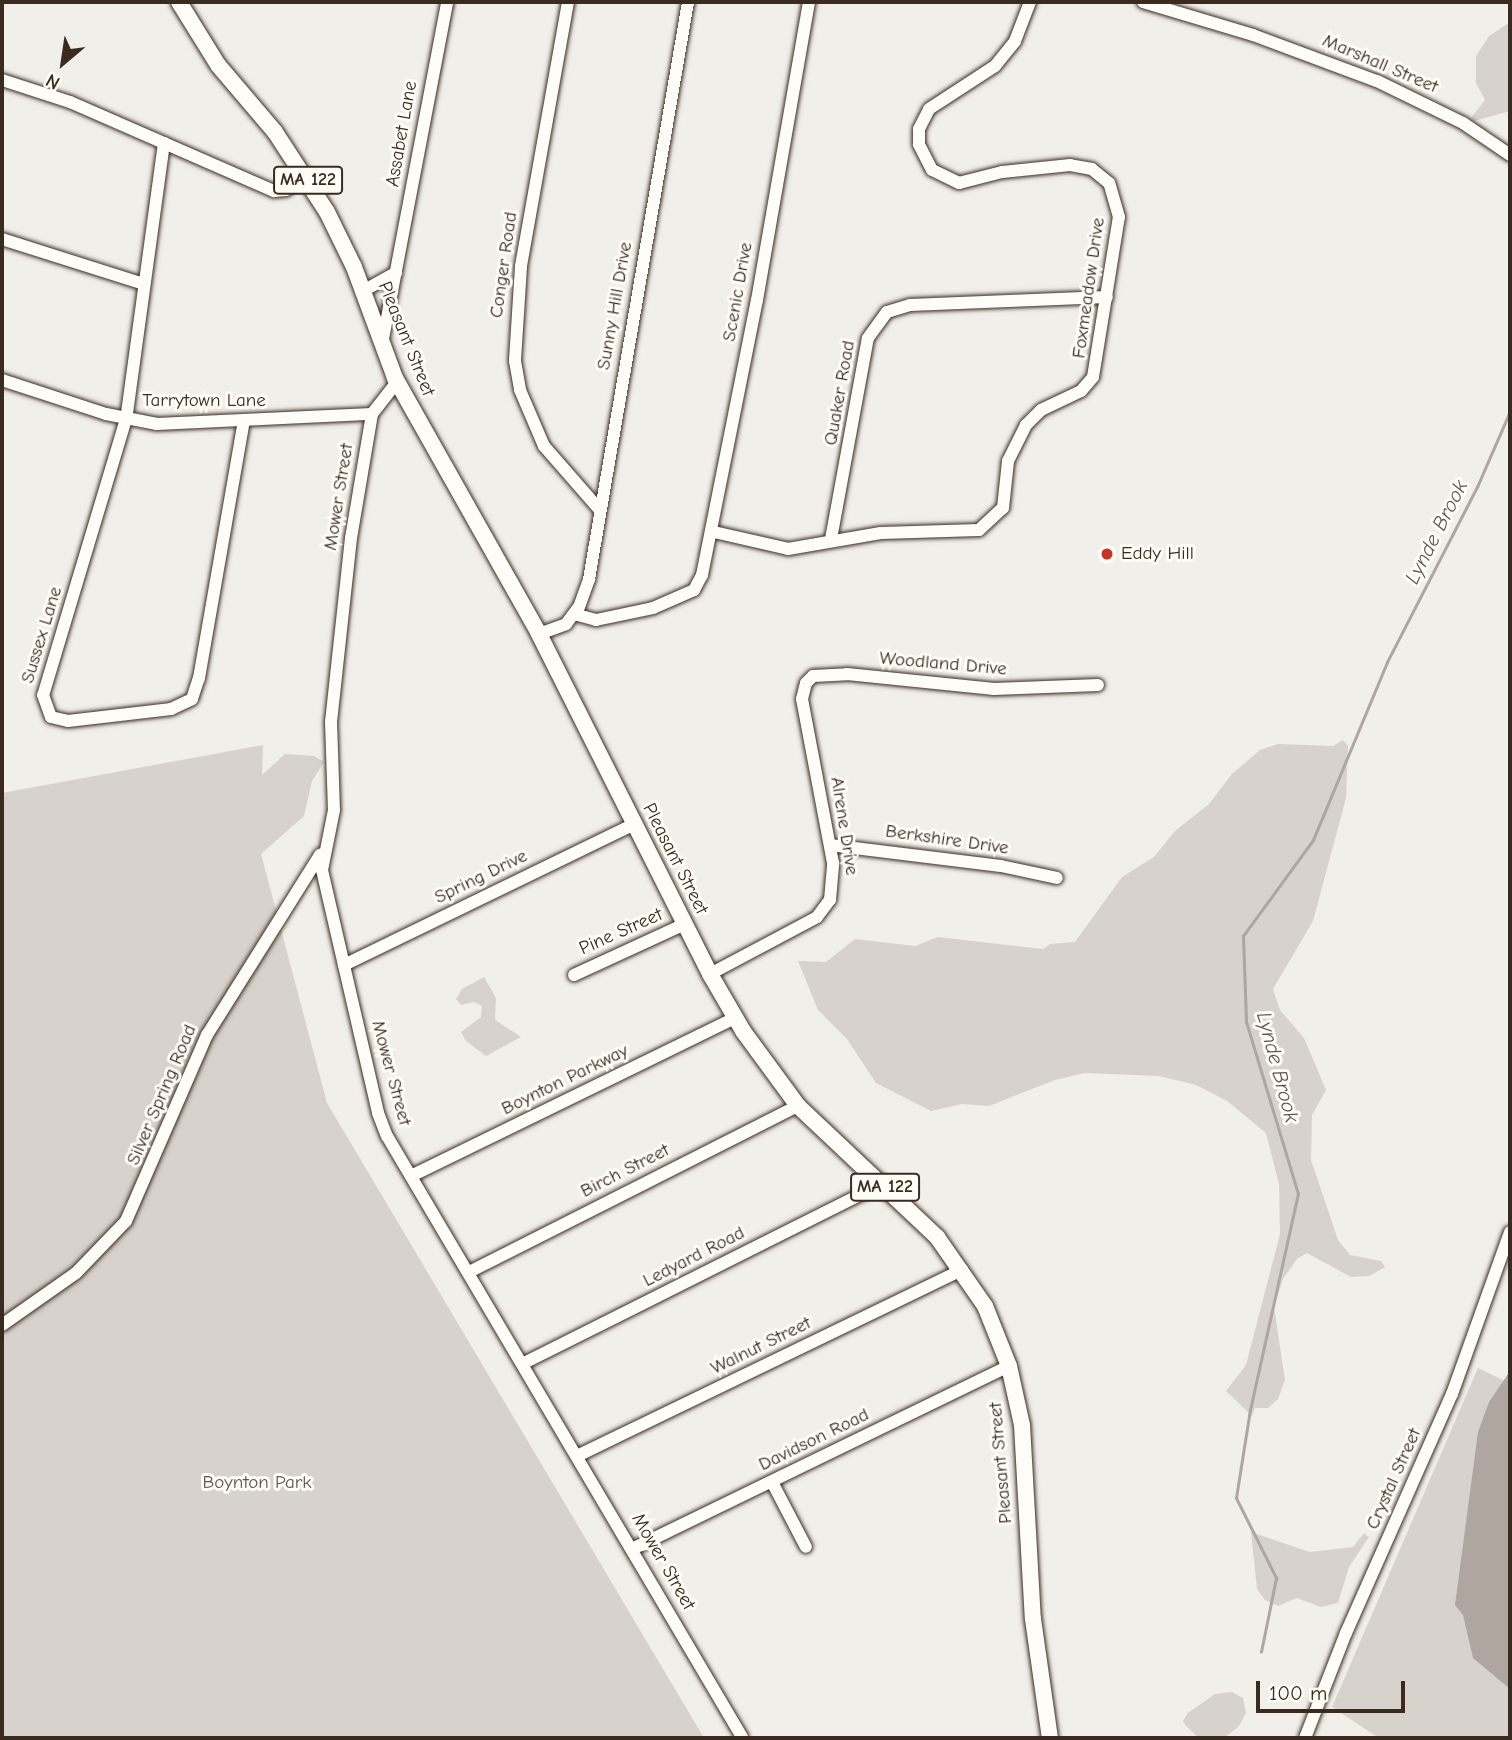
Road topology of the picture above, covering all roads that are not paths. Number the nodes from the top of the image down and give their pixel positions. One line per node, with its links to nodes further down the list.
1 (179, 2): 11 (main road, Pleasant Street / MA 122)
2 (447, 2): 13 (street, Assabet Lane)
3 (568, 2): 23 (street, Conger Road)
4 (688, 2): 23 (street, Sunny Hill Drive)
5 (808, 2): 24 (street, Scenic Drive)
6 (1030, 2): 15 (street, Foxmeadow Drive)
7 (1143, 2): 10 (street, Marshall Street)
8 (2, 80): 9 (street)
9 (164, 143): 11 (street); 14 (street, Sussex Lane)
10 (1510, 155)
11 (305, 176): 16 (main road, Pleasant Street / MA 122)
12 (2, 239): 14 (street)
13 (395, 279): 16 (street); 17 (street, Assabet Lane)
14 (144, 284): 21 (street, Sussex Lane)
15 (1107, 297): 25 (street, Foxmeadow Drive); 25 (street, Quaker Road)
16 (366, 298): 17 (main road, Pleasant Street / MA 122)
17 (382, 344): 19 (main road, Pleasant Street / MA 122)
18 (2, 380): 21 (street, Tarrytown Lane)
19 (397, 382): 20 (street, Mower Street); 27 (main road, Pleasant Street / MA 122)
20 (372, 414): 22 (street, Tarrytown Lane); 32 (street, Mower Street)
21 (126, 419): 22 (street, Tarrytown Lane); 22 (street, Sussex Lane)
22 (244, 421)
23 (599, 509): 26 (street, Sunny Hill Drive)
24 (714, 532): 25 (street, Foxmeadow Drive); 26 (street, Scenic Drive)
25 (831, 538)
26 (575, 614): 27 (street)
27 (539, 634): 30 (main road, Pleasant Street / MA 122)
28 (1098, 685): 29 (street, Woodland Drive)
29 (803, 699): 31 (street, Alrene Drive)
30 (634, 824): 34 (main road, Pleasant Street / MA 122); 35 (street, Spring Drive)
31 (830, 845): 33 (street, Berkshire Drive); 36 (street, Alrene Drive)
32 (323, 849): 35 (street, Mower Street); 45 (street, Silver Spring Road)
33 (1057, 878)
34 (685, 924): 36 (main road, Pleasant Street / MA 122); 37 (street, Pine Street)
35 (344, 965): 40 (street, Mower Street)
36 (710, 974): 38 (main road, Pleasant Street / MA 122)
37 (573, 975)
38 (735, 1018): 39 (main road, Pleasant Street / MA 122); 40 (street, Boynton Parkway)
39 (798, 1106): 41 (main road, Pleasant Street / MA 122); 44 (street, Birch Street)
40 (411, 1176): 44 (street, Mower Street)
41 (881, 1184): 43 (main road, Pleasant Street / MA 122); 46 (street, Ledyard Road)
42 (1510, 1232): 54 (street, Crystal Street)
43 (962, 1270): 47 (main road, Pleasant Street / MA 122); 48 (street, Walnut Street)
44 (471, 1271): 46 (street, Mower Street)
45 (2, 1325)
46 (524, 1363): 48 (street, Mower Street)
47 (1009, 1366): 49 (street, Davidson Road); 53 (main road, Pleasant Street / MA 122)
48 (577, 1456): 51 (street, Mower Street)
49 (772, 1482): 50 (street); 51 (street, Davidson Road)
50 (806, 1547)
51 (634, 1548): 52 (street, Mower Street)
52 (742, 1737)
53 (1050, 1738)
54 (1305, 1738)

